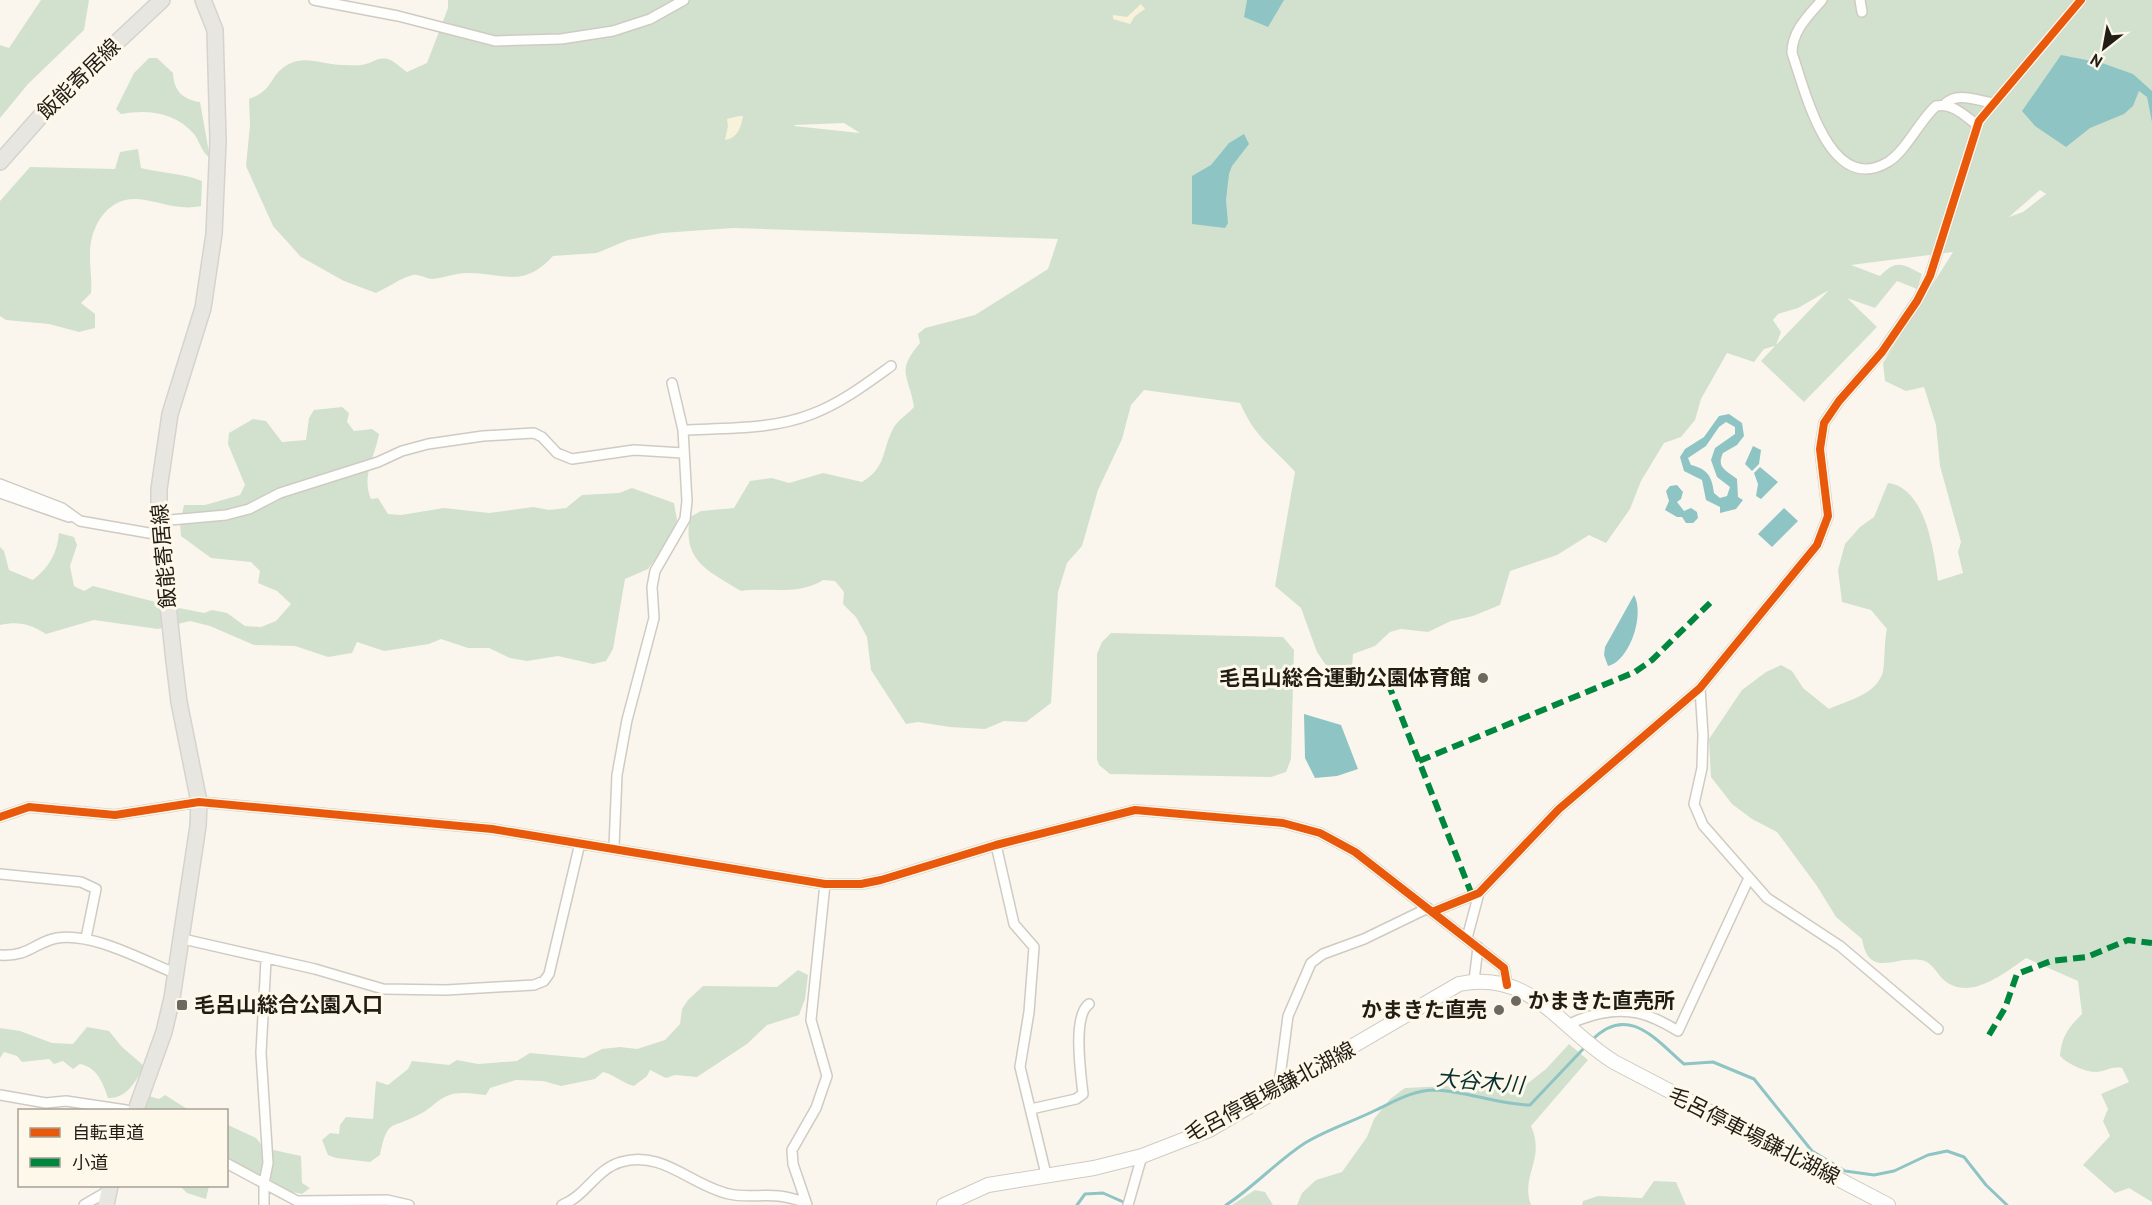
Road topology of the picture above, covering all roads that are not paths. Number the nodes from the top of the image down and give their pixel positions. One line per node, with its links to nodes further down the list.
1 (162, 0): 12 (main road, 飯能寄居線)
2 (203, 0): 20 (main road, 飯能寄居線)
3 (314, 0): 4 (street)
4 (684, 0)
5 (1822, 0): 10 (street)
6 (1860, 0): 8 (street)
7 (2081, 0): 9 (street)
8 (1862, 12)
9 (1994, 103): 10 (street); 11 (street)
10 (1945, 104): 11 (street)
11 (1977, 125): 21 (street)
12 (0, 162)
13 (891, 366): 15 (street)
14 (672, 383): 15 (street)
15 (683, 430): 16 (street)
16 (683, 453): 20 (street); 26 (street)
17 (0, 484): 19 (street)
18 (0, 494): 19 (street)
19 (80, 521): 20 (street)
20 (160, 528): 22 (main road, 飯能寄居線)
21 (1700, 688): 28 (street); 30 (street)
22 (199, 802): 23 (street); 24 (street); 34 (main road, 飯能寄居線)
23 (0, 817)
24 (580, 843): 26 (street); 37 (street)
25 (996, 845): 29 (street); 31 (street); 48 (street)
26 (614, 847): 29 (street)
27 (0, 874): 32 (street)
28 (1749, 878): 42 (street); 43 (street)
29 (825, 884): 55 (street)
30 (1479, 893): 31 (street); 33 (street)
31 (1430, 910): 33 (street); 44 (street)
32 (86, 938): 36 (street); 38 (street)
33 (1467, 938): 35 (street)
34 (183, 939): 37 (street); 38 (main road, 飯能寄居線)
35 (1478, 947): 39 (street); 40 (street)
36 (0, 955)
37 (267, 960): 52 (street)
38 (177, 974): 47 (main road, 飯能寄居線)
39 (1474, 981): 40 (main road, 毛呂停車場鎌北湖線); 44 (main road, 毛呂停車場鎌北湖線)
40 (1507, 985): 42 (main road, 毛呂停車場鎌北湖線)
41 (1089, 1004): 48 (street)
42 (1568, 1026): 61 (main road, 毛呂停車場鎌北湖線)
43 (1938, 1029)
44 (1278, 1092): 49 (main road, 毛呂停車場鎌北湖線)
45 (0, 1095): 46 (street)
46 (119, 1109)
47 (136, 1109)
48 (1031, 1109): 51 (street)
49 (1142, 1155): 51 (main road, 毛呂停車場鎌北湖線); 54 (street)
50 (228, 1164): 52 (street)
51 (1046, 1174): 56 (main road, 毛呂停車場鎌北湖線)
52 (264, 1183): 58 (street); 59 (street)
53 (108, 1194): 57 (street)
54 (1129, 1201)
55 (807, 1204): 60 (street)
56 (949, 1204)
57 (84, 1205)
58 (264, 1205)
59 (410, 1205)
60 (562, 1205)
61 (1888, 1205)

